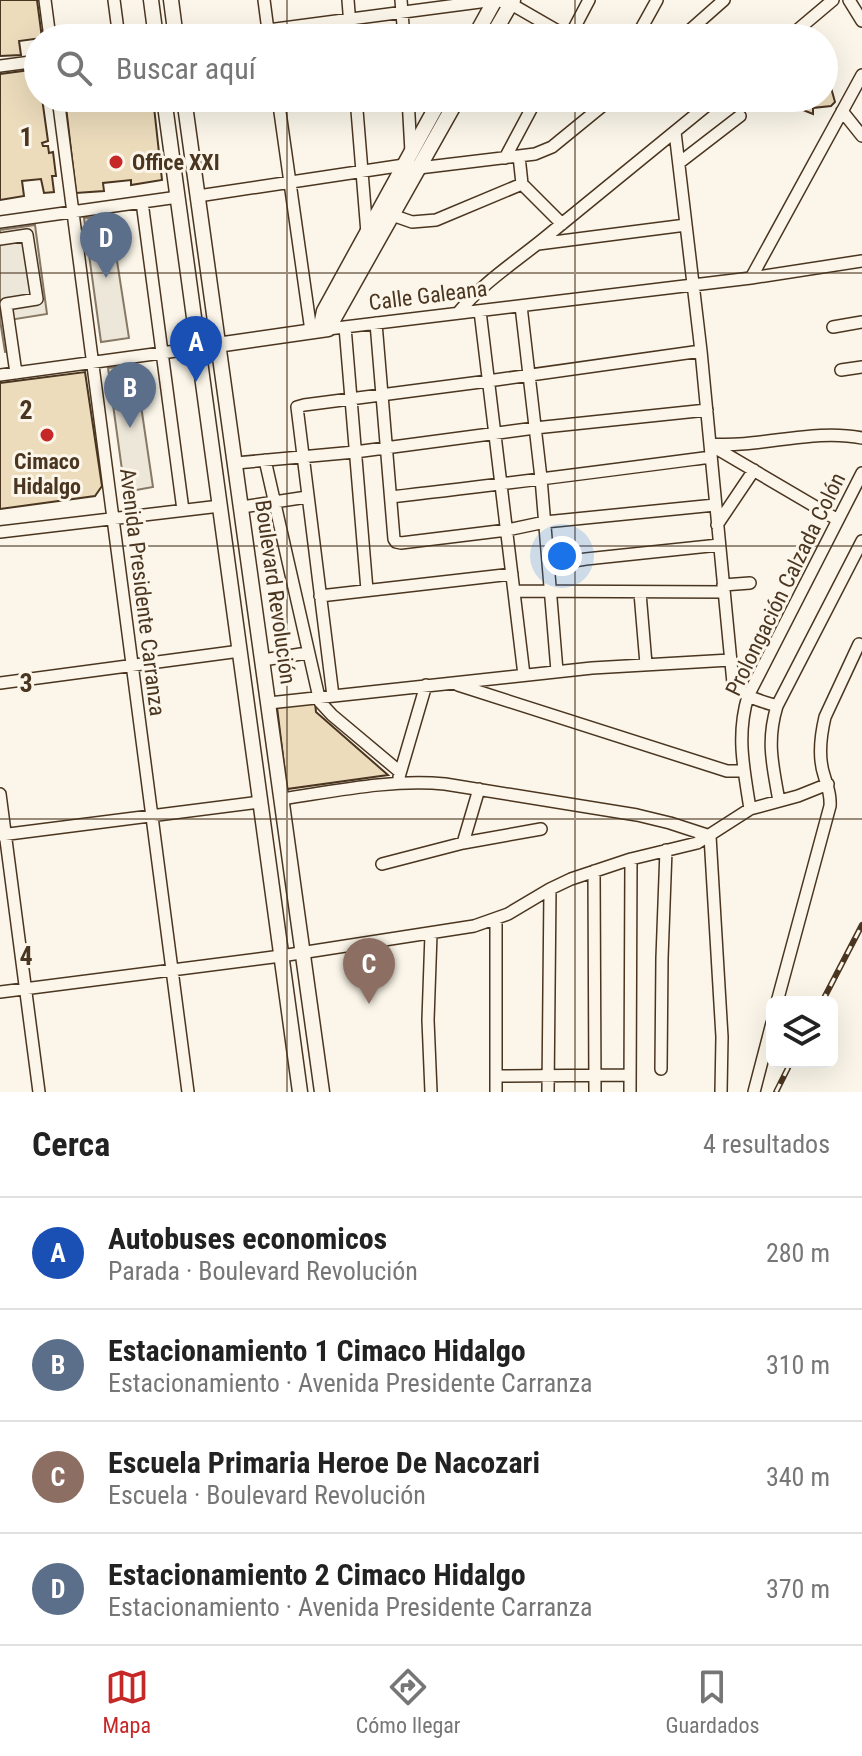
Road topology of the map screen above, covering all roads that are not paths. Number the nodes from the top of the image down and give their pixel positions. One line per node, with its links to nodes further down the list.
1 (45, 0): 19 (street)
2 (114, 0): 20 (street)
3 (151, 0): 21 (main road)
4 (171, 0): 22 (main road)
5 (264, 0): 23 (street)
6 (348, 0): 17 (street)
7 (485, 0): 8 (street); 15 (street)
8 (495, 0): 14 (street); 26 (main road)
9 (589, 0): 29 (street)
10 (657, 0): 30 (street)
11 (724, 0): 31 (street)
12 (833, 0): 32 (street)
13 (849, 0): 18 (street)
14 (512, 2): 27 (main road); 28 (street)
15 (452, 3): 16 (street)
16 (402, 6): 17 (street)
17 (350, 19): 24 (street); 25 (street)
18 (862, 21)
19 (48, 24)
20 (117, 24)
21 (154, 24)
22 (174, 24)
23 (268, 24)
24 (323, 24)
25 (350, 24)
26 (482, 24)
27 (499, 24)
28 (547, 24)
29 (576, 24)
30 (644, 24)
31 (697, 24)
32 (805, 24)
33 (24, 63): 34 (street)
34 (0, 66)
35 (862, 75): 36 (street)
36 (842, 111): 50 (street); 70 (street)
37 (60, 112): 61 (street, Avenida Presidente Carranza)
38 (166, 112): 59 (main road)
39 (186, 112): 58 (main road, Boulevard Revolución)
40 (280, 112): 56 (street)
41 (357, 112): 55 (street)
42 (409, 112): 53 (street)
43 (434, 112): 53 (main road)
44 (448, 112): 53 (main road)
45 (530, 112): 52 (street)
46 (595, 112): 51 (street)
47 (699, 112): 49 (street)
48 (740, 116): 54 (street)
49 (675, 132): 54 (street); 64 (street)
50 (862, 136)
51 (519, 156): 52 (street); 57 (street)
52 (505, 158): 53 (street)
53 (411, 162): 55 (street); 62 (main road); 66 (main road)
54 (679, 163): 65 (street)
55 (363, 172): 56 (street); 66 (street)
56 (290, 182): 58 (street); 80 (street)
57 (522, 184): 62 (street); 64 (street)
58 (198, 196): 81 (main road, Boulevard Revolución)
59 (178, 197): 60 (street); 82 (main road)
60 (142, 202): 61 (street); 84 (street)
61 (73, 212): 63 (street); 85 (street, Avenida Presidente Carranza)
62 (392, 215): 80 (main road)
63 (0, 222)
64 (562, 224): 68 (street)
65 (686, 225): 68 (street); 71 (street)
66 (367, 233): 80 (main road)
67 (0, 239): 88 (street)
68 (537, 244): 75 (street)
69 (862, 261): 70 (street, Calle Galeana)
70 (751, 278): 71 (street, Calle Galeana)
71 (693, 285): 73 (street, Calle Galeana); 83 (street)
72 (0, 293): 88 (street)
73 (521, 306): 74 (street, Calle Galeana); 89 (street)
74 (480, 311): 75 (street, Calle Galeana); 90 (street)
75 (458, 313): 77 (street, Calle Galeana)
76 (862, 322): 79 (street)
77 (376, 323): 78 (street, Calle Galeana); 91 (street)
78 (345, 327): 80 (street, Calle Galeana); 92 (street)
79 (833, 327)
80 (320, 330): 81 (main road, Calle Galeana)
81 (218, 345): 82 (main road, Calle Galeana); 103 (main road, Boulevard Revolución)
82 (198, 348): 84 (street, Calle Galeana); 113 (main road)
83 (701, 351): 89 (street); 93 (street)
84 (162, 353): 85 (street, Calle Galeana); 115 (street)
85 (92, 363): 88 (street, Calle Galeana); 116 (street, Avenida Presidente Carranza)
86 (862, 367): 87 (street)
87 (841, 370)
88 (9, 374)
89 (530, 374): 90 (street); 94 (street)
90 (488, 381): 91 (street); 95 (street)
91 (382, 394): 92 (street); 98 (street)
92 (351, 398): 99 (street); 100 (street)
93 (707, 410): 94 (street); 97 (street)
94 (535, 428): 95 (street); 106 (street)
95 (495, 435): 98 (street); 107 (street)
96 (862, 438): 97 (street)
97 (710, 444): 101 (street); 104 (street)
98 (386, 448): 99 (street); 110 (street)
99 (355, 452): 100 (street); 128 (street)
100 (302, 456): 102 (street); 109 (street)
101 (711, 457): 106 (street); 112 (street)
102 (265, 460): 103 (street); 111 (street)
103 (236, 463): 114 (main road, Boulevard Revolución)
104 (754, 470): 117 (street); 119 (street)
105 (862, 473): 108 (street, Prolongación Calzada Colón)
106 (541, 478): 107 (street); 118 (street)
107 (502, 485): 110 (street); 120 (street)
108 (859, 487): 117 (street, Prolongación Calzada Colón)
109 (307, 497): 111 (street); 132 (street)
110 (391, 497): 120 (street)
111 (275, 502): 114 (street); 135 (street)
112 (715, 505): 118 (street); 119 (street)
113 (220, 506): 115 (street); 134 (main road)
114 (242, 507): 136 (main road, Boulevard Revolución)
115 (183, 510): 116 (street)
116 (113, 518): 121 (street); 139 (street, Avenida Presidente Carranza)
117 (838, 520): 146 (street, Prolongación Calzada Colón)
118 (545, 522): 120 (street); 124 (street)
119 (717, 525): 123 (street)
120 (507, 530): 125 (street)
121 (0, 532)
122 (862, 541): 149 (street, Prolongación Calzada Colón)
123 (719, 545): 124 (street); 127 (street)
124 (549, 565): 130 (street)
125 (512, 574): 128 (street); 129 (street)
126 (750, 583): 127 (street)
127 (724, 589): 131 (street); 137 (street)
128 (367, 590): 132 (street)
129 (514, 591): 130 (street); 141 (street)
130 (551, 592): 131 (street); 140 (street)
131 (640, 593): 138 (street)
132 (320, 596): 145 (street)
133 (859, 644): 152 (street)
134 (240, 651): 139 (street); 157 (main road)
135 (307, 653): 136 (street); 147 (street)
136 (263, 660): 148 (main road, Boulevard Revolución)
137 (730, 660): 138 (street); 146 (street)
138 (646, 664): 140 (street)
139 (132, 665): 142 (street); 159 (street, Avenida Presidente Carranza)
140 (557, 671): 141 (street)
141 (524, 675): 143 (street)
142 (0, 683)
143 (450, 683): 144 (street); 150 (street)
144 (426, 685): 145 (street); 151 (street)
145 (333, 696): 147 (street)
146 (748, 696): 149 (street); 150 (street, Prolongación Calzada Colón)
147 (319, 697): 148 (street); 151 (street)
148 (269, 703): 155 (main road, Boulevard Revolución)
149 (777, 706): 156 (street, Prolongación Calzada Colón)
150 (744, 771): 158 (street, Prolongación Calzada Colón)
151 (398, 777): 153 (street); 155 (street)
152 (828, 784): 156 (street); 176 (street)
153 (479, 789): 162 (street); 163 (street)
154 (0, 794): 161 (street)
155 (282, 799): 171 (main road, Boulevard Revolución)
156 (779, 801): 158 (street)
157 (260, 802): 159 (street); 172 (main road)
158 (750, 809): 162 (street)
159 (152, 815): 161 (street); 173 (street, Avenida Presidente Carranza)
160 (541, 829): 163 (street)
161 (2, 835): 174 (street)
162 (710, 836): 164 (street); 193 (street)
163 (463, 843): 166 (street)
164 (666, 850): 165 (street); 178 (street)
165 (631, 859): 167 (street); 181 (street)
166 (382, 864)
167 (594, 871): 168 (street); 180 (street)
168 (550, 889): 169 (street); 179 (street)
169 (496, 920): 170 (street); 182 (street)
170 (431, 934): 171 (street); 188 (street)
171 (303, 953): 172 (street); 186 (main road, Boulevard Revolución)
172 (281, 956): 173 (street); 185 (main road)
173 (172, 969): 174 (street); 184 (street, Avenida Presidente Carranza)
174 (26, 989): 175 (street); 183 (street)
175 (0, 992)
176 (779, 996)
177 (766, 1046): 194 (street)
178 (661, 1069)
179 (548, 1075): 180 (street); 182 (street); 190 (street)
180 (595, 1075): 181 (street); 191 (street)
181 (629, 1075): 192 (street)
182 (496, 1076): 189 (street)
183 (39, 1092)
184 (188, 1092)
185 (300, 1092)
186 (322, 1092)
187 (424, 1092): 188 (street)
188 (431, 1092)
189 (496, 1092)
190 (548, 1092)
191 (595, 1092)
192 (630, 1092)
193 (721, 1092)
194 (754, 1092)

